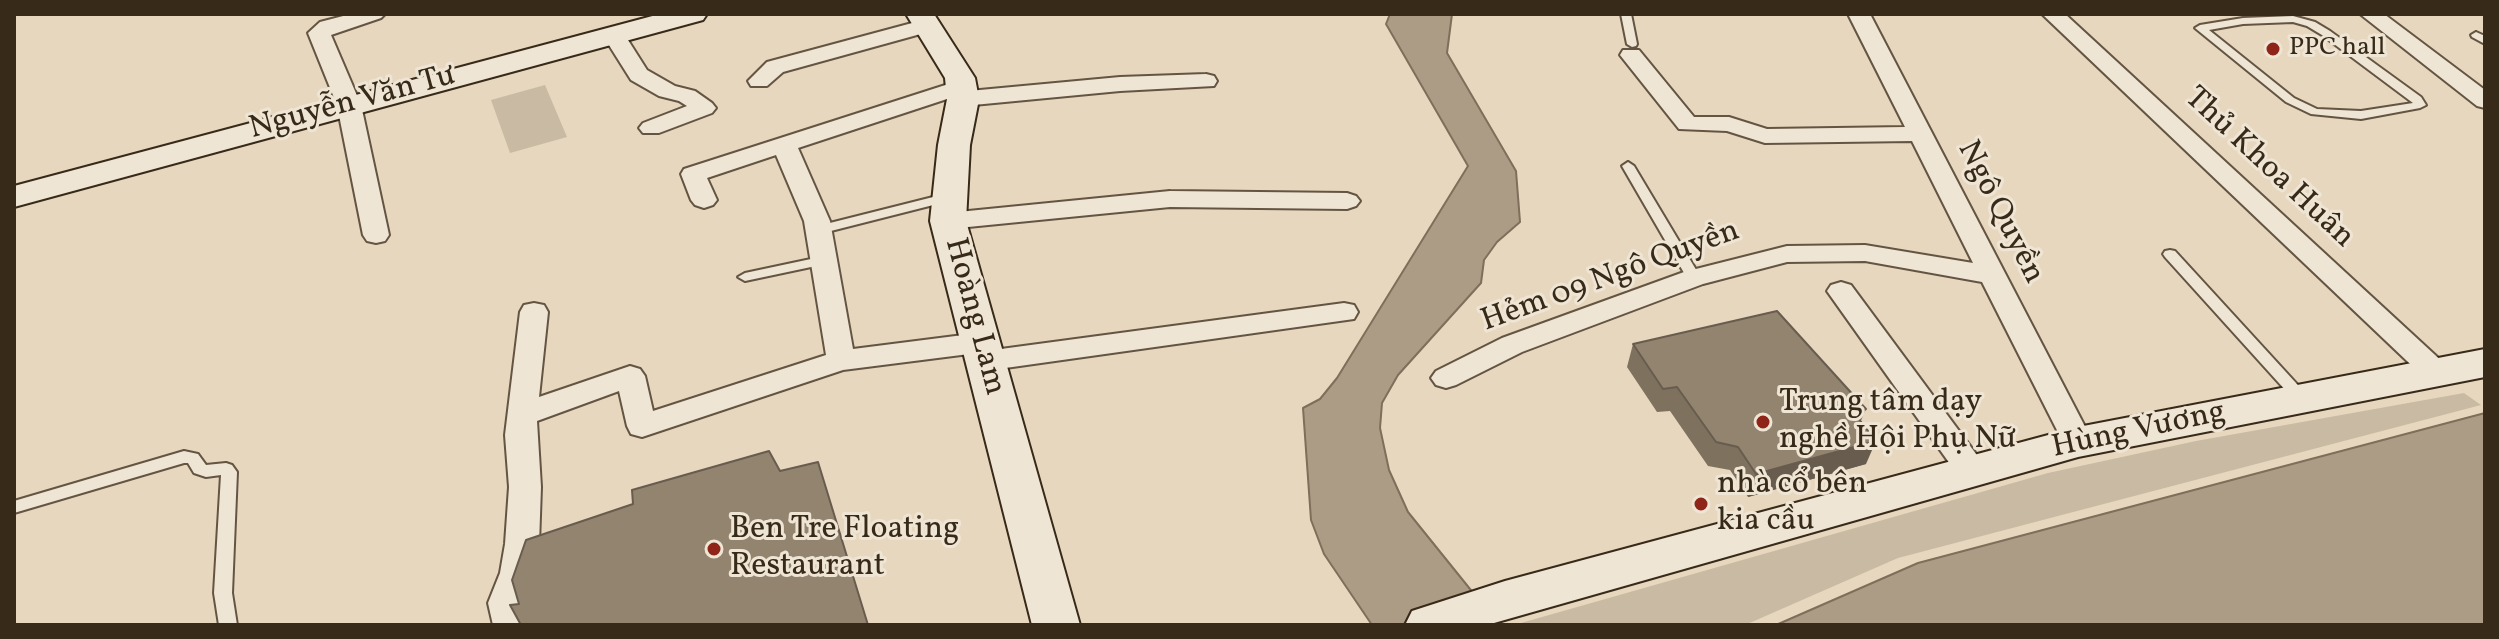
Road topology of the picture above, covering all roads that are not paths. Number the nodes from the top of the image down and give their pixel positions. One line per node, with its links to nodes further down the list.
1 (374, 14): 15 (street)
2 (1626, 14): 10 (lane)
3 (1859, 14): 17 (street, Ngô Quyền)
4 (2053, 14): 37 (street, Thủ Khoa Huân)
5 (2371, 14): 14 (street)
6 (676, 16): 9 (street, Nguyễn Văn Tư)
7 (2239, 18): 7 (lane)
8 (923, 20): 11 (street); 13 (street)
9 (613, 34): 15 (street, Nguyễn Văn Tư); 16 (street)
10 (1632, 49): 17 (street)
11 (759, 81)
12 (1206, 81): 13 (street)
13 (962, 93): 18 (street); 23 (street, Hoàng Lam)
14 (2485, 101)
15 (349, 105): 20 (street, Nguyễn Văn Tư); 25 (street)
16 (651, 128)
17 (1920, 134): 28 (street, Ngô Quyền)
18 (784, 144): 21 (street); 24 (street)
19 (1628, 166): 30 (lane)
20 (14, 197)
21 (704, 200)
22 (1347, 201): 23 (street)
23 (949, 209): 24 (lane); 34 (street, Hoàng Lam)
24 (819, 230): 27 (street)
25 (376, 235)
26 (2170, 254): 39 (lane)
27 (825, 260): 29 (lane); 35 (street)
28 (1993, 275): 30 (street, Hẻm 09 Ngô Quyền); 41 (street, Ngô Quyền)
29 (745, 277)
30 (1694, 278): 38 (street, Hẻm 09 Ngô Quyền)
31 (1841, 291): 42 (street)
32 (534, 312): 40 (street)
33 (1344, 312): 34 (street)
34 (981, 352): 35 (street); 46 (street, Hoàng Lam)
35 (841, 360): 40 (street)
36 (2485, 363): 37 (street, Hùng Vương)
37 (2437, 373): 39 (street, Hùng Vương)
38 (1446, 378)
39 (2302, 399): 41 (street, Hùng Vương)
40 (523, 414): 45 (street)
41 (2078, 442): 42 (street, Hùng Vương)
42 (1971, 470): 47 (street, Hùng Vương)
43 (14, 507): 44 (lane)
44 (228, 625)
45 (513, 625)
46 (1056, 625)
47 (1429, 625)

